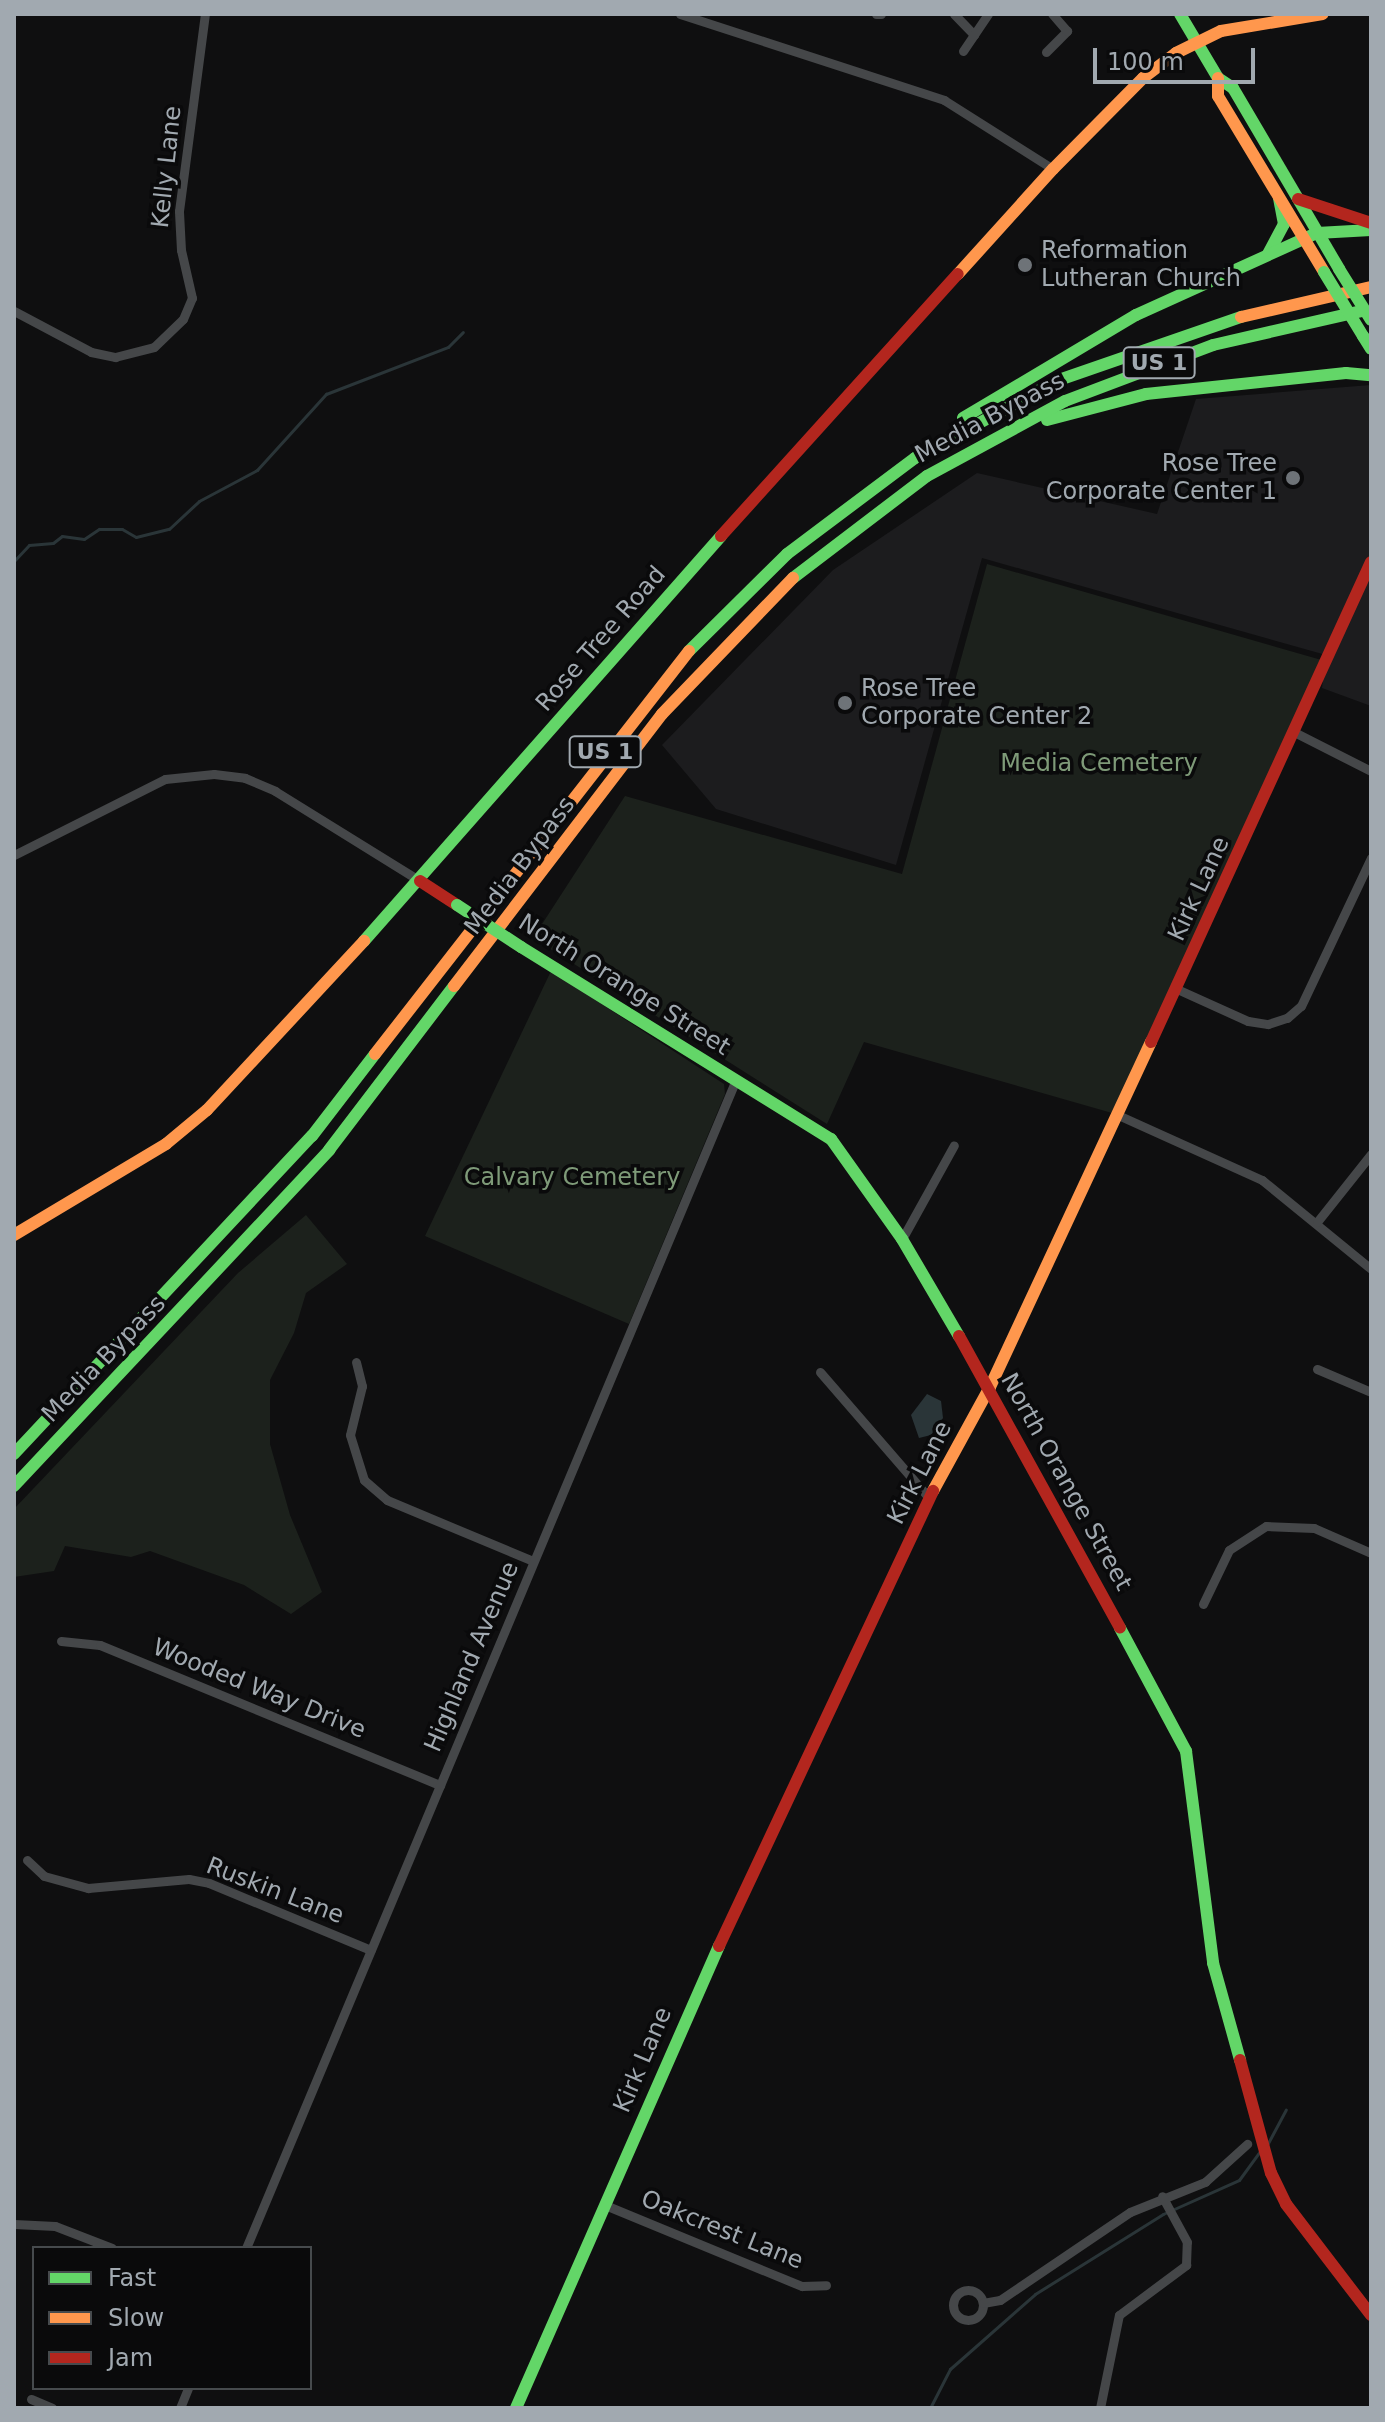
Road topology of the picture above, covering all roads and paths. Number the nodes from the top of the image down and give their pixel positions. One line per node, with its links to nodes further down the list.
1 (205, 14): 23 (street, Kelly Lane)
2 (680, 14): 13 (street)
3 (954, 14): 8 (street)
4 (988, 14): 8 (street)
5 (1052, 14): 11 (street)
6 (1180, 14): 9 (main road)
7 (1323, 14): 9 (main road, Rose Tree Road)
8 (974, 35): 10 (street)
9 (1196, 42): 12 (main road); 13 (main road, Rose Tree Road)
10 (963, 51)
11 (1046, 52)
12 (1218, 78): 14 (main road); 15 (main road)
13 (1053, 169): 36 (main road, Rose Tree Road)
14 (1279, 198): 19 (main road); 20 (main road)
15 (1298, 199): 16 (main road); 18 (main road)
16 (1371, 223)
17 (1371, 230): 18 (main road)
18 (1317, 233): 19 (main road); 24 (main road, bridge)
19 (1304, 239): 20 (main road); 25 (main road, bridge)
20 (1268, 254): 30 (main road)
21 (1371, 287): 30 (main road, Media Bypass / US 1)
22 (1371, 309): 29 (main road, Media Bypass / US 1)
23 (14, 311)
24 (1371, 320)
25 (1371, 349)
26 (1371, 363): 27 (main road)
27 (1346, 373): 28 (main road); 29 (main road)
28 (1371, 375)
29 (960, 456): 52 (main road, Media Bypass / US 1)
30 (882, 480): 51 (main road, Media Bypass / US 1)
31 (1371, 562): 32 (main road, Kirk Lane)
32 (1296, 733): 33 (street); 37 (main road, Kirk Lane)
33 (1371, 771)
34 (14, 855): 36 (street)
35 (1371, 858): 37 (street)
36 (420, 881): 38 (main road, North Orange Street, bridge); 43 (main road, Rose Tree Road)
37 (1177, 989): 39 (main road, Kirk Lane)
38 (735, 1082): 44 (main road, North Orange Street); 55 (street, Highland Avenue)
39 (1118, 1115): 42 (street); 49 (main road, Kirk Lane)
40 (954, 1145): 44 (street)
41 (1371, 1154): 42 (street)
42 (1317, 1222): 45 (street)
43 (14, 1235)
44 (902, 1239): 49 (main road, North Orange Street)
45 (1371, 1269)
46 (356, 1362): 55 (street)
47 (1317, 1369): 50 (street)
48 (820, 1372): 53 (street)
49 (990, 1387): 53 (main road, Kirk Lane); 69 (main road, North Orange Street)
50 (1371, 1392)
51 (14, 1454)
52 (14, 1486)
53 (929, 1498): 63 (main road, Kirk Lane)
54 (1371, 1553): 56 (street)
55 (533, 1561): 58 (street, Highland Avenue)
56 (1203, 1604)
57 (61, 1641): 58 (street, Wooded Way Drive)
58 (440, 1785): 60 (street, Highland Avenue)
59 (27, 1860): 60 (street, Ruskin Lane)
60 (371, 1950): 66 (street, Highland Avenue)
61 (1247, 2144): 62 (street)
62 (1162, 2196): 68 (street); 73 (street)
63 (605, 2205): 67 (street, Oakcrest Lane); 72 (main road, Kirk Lane)
64 (14, 2224): 65 (street)
65 (107, 2246)
66 (247, 2246)
67 (826, 2285)
68 (983, 2303)
69 (1371, 2315)
70 (31, 2399): 71 (street)
71 (52, 2408)
72 (516, 2408)
73 (1100, 2408)

